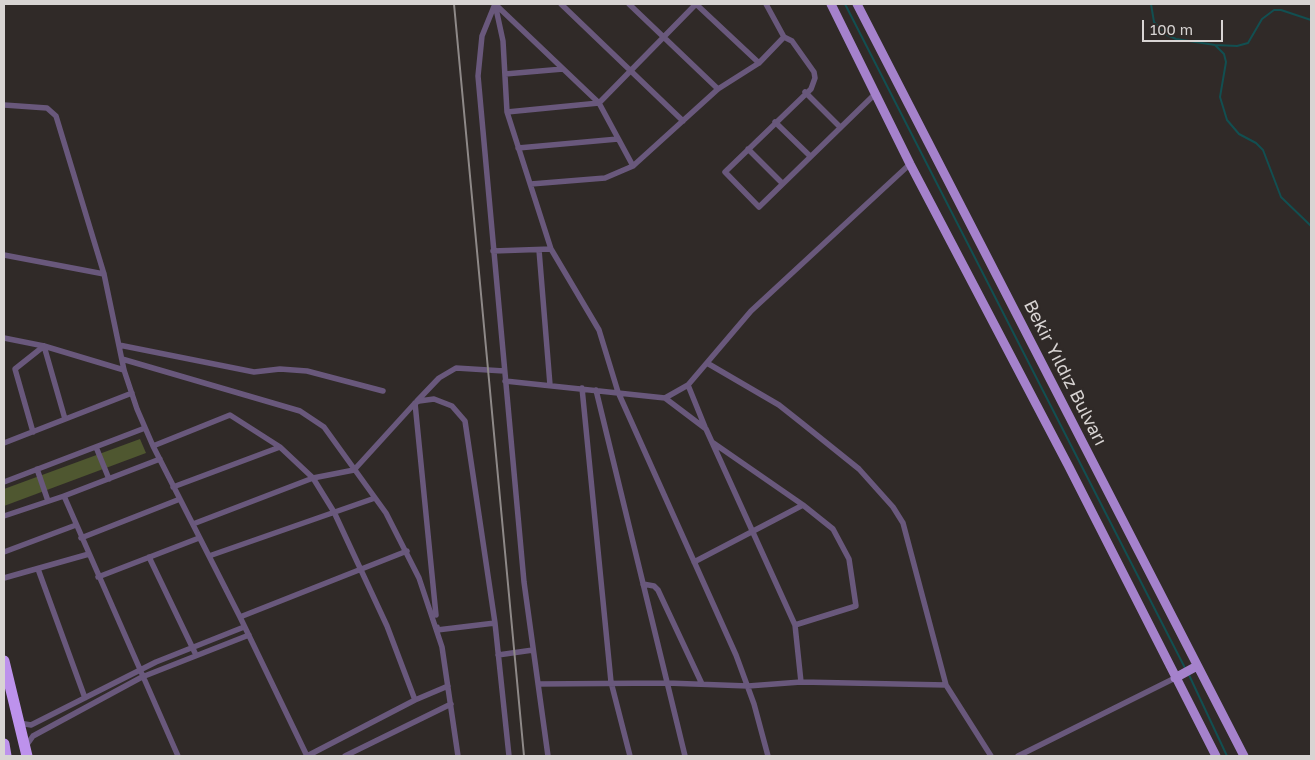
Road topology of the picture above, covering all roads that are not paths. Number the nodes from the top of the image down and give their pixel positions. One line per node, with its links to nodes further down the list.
1 (495, 4): 11 (street); 13 (street); 33 (street)
2 (561, 4): 12 (street)
3 (629, 4): 8 (street)
4 (696, 4): 8 (street); 10 (street)
5 (766, 4): 9 (street)
6 (831, 4): 16 (main road, Bekir Yıldız Bulvarı)
7 (858, 4): 103 (main road, Bekir Yıldız Bulvarı)
8 (664, 37): 12 (street); 14 (street)
9 (784, 37): 10 (street); 15 (street)
10 (758, 63): 14 (street)
11 (563, 69): 13 (street); 17 (street)
12 (631, 71): 17 (street); 20 (street)
13 (505, 74): 19 (street)
14 (718, 89): 20 (street)
15 (805, 92): 21 (street); 22 (street)
16 (874, 94): 22 (street); 27 (main road, Bekir Yıldız Bulvarı)
17 (599, 103): 19 (street); 23 (street)
18 (4, 105): 35 (street)
19 (507, 112): 24 (street)
20 (683, 121): 28 (street)
21 (775, 122): 25 (street); 26 (street)
22 (839, 126): 26 (street)
23 (618, 139): 24 (street); 28 (street)
24 (518, 148): 30 (street)
25 (748, 149): 29 (street); 29 (street)
26 (810, 156): 29 (street)
27 (910, 164): 40 (street); 103 (main road, Bekir Yıldız Bulvarı)
28 (633, 166): 30 (street)
29 (782, 183)
30 (531, 184): 31 (street)
31 (551, 249): 32 (street); 49 (street)
32 (539, 250): 33 (street); 44 (street)
33 (493, 251): 42 (street)
34 (4, 255): 35 (street)
35 (104, 274): 37 (street)
36 (4, 338): 38 (street)
37 (119, 345): 39 (street); 48 (street)
38 (44, 346): 41 (street); 53 (street); 56 (street)
39 (122, 359): 41 (street); 64 (street)
40 (707, 363): 45 (street); 110 (street)
41 (124, 370): 50 (street)
42 (504, 371): 43 (street); 52 (street)
43 (505, 381): 44 (street); 99 (street)
44 (550, 385): 46 (street)
45 (688, 385): 51 (street); 55 (street)
46 (582, 388): 47 (street); 105 (street)
47 (596, 390): 49 (street); 91 (street)
48 (383, 391)
49 (618, 392): 51 (street); 86 (street)
50 (132, 393): 53 (street); 54 (street)
51 (665, 398): 55 (street)
52 (415, 403): 64 (street); 93 (street); 96 (street)
53 (65, 419): 56 (street)
54 (145, 428): 59 (street); 60 (street)
55 (706, 428): 57 (street)
56 (33, 432): 58 (street)
57 (712, 441): 73 (street); 78 (street)
58 (4, 443)
59 (153, 446): 61 (street); 62 (street)
60 (96, 447): 63 (street); 66 (street)
61 (280, 447): 65 (street); 68 (street)
62 (160, 459): 66 (street); 68 (street)
63 (37, 469): 67 (street); 72 (street)
64 (354, 470): 65 (street); 70 (street)
65 (313, 478): 74 (street); 76 (street)
66 (108, 479): 69 (street)
67 (4, 482)
68 (174, 487): 71 (street)
69 (64, 496): 72 (street); 77 (street)
70 (375, 498): 74 (street); 81 (street)
71 (180, 499): 76 (street); 79 (street)
72 (48, 501): 75 (street)
73 (803, 505): 78 (street); 94 (street)
74 (334, 512): 84 (street); 88 (street)
75 (4, 516)
76 (193, 524): 80 (street)
77 (76, 525): 79 (street); 82 (street)
78 (753, 532): 86 (street); 94 (street)
79 (81, 538): 83 (street)
80 (200, 538): 84 (street); 85 (street)
81 (407, 551): 88 (street); 96 (street)
82 (4, 552)
83 (89, 554): 87 (street); 89 (street)
84 (209, 556): 92 (street)
85 (149, 557): 89 (street); 98 (street)
86 (694, 562): 112 (street)
87 (38, 569): 90 (street); 113 (street)
88 (360, 569): 92 (street); 114 (street)
89 (98, 577): 104 (street)
90 (4, 578)
91 (644, 584): 107 (street); 109 (street)
92 (240, 617): 95 (street)
93 (495, 623): 96 (street); 101 (street)
94 (795, 625): 106 (street)
95 (244, 627): 97 (street); 98 (street)
96 (437, 630): 111 (street)
97 (248, 635): 100 (street); 121 (street)
98 (194, 647): 100 (street); 104 (street)
99 (533, 650): 101 (street); 108 (street)
100 (196, 655): 104 (street)
101 (498, 655): 124 (street)
102 (4, 661): 116 (highway)
103 (1187, 672): 130 (street); 131 (main road, Bekir Yıldız Bulvarı); 132 (main road, Bekir Yıldız Bulvarı)
104 (140, 674): 113 (street); 118 (street); 120 (street)
105 (611, 682): 107 (street); 108 (street); 126 (street)
106 (801, 682): 110 (street); 112 (street)
107 (667, 683): 109 (street); 127 (street)
108 (538, 684): 125 (street)
109 (702, 684): 112 (street)
110 (946, 685): 129 (street)
111 (448, 686): 114 (street); 115 (street)
112 (748, 686): 128 (street)
113 (85, 698): 116 (street)
114 (415, 700): 121 (street)
115 (451, 704): 122 (street); 123 (street)
116 (19, 723): 118 (highway)
117 (4, 744): 119 (highway)
118 (26, 752)
119 (6, 756)
120 (178, 756)
121 (307, 756)
122 (345, 756)
123 (458, 756)
124 (509, 756)
125 (548, 756)
126 (630, 756)
127 (685, 756)
128 (768, 756)
129 (991, 756)
130 (1018, 756)
131 (1216, 756)
132 (1244, 756)

